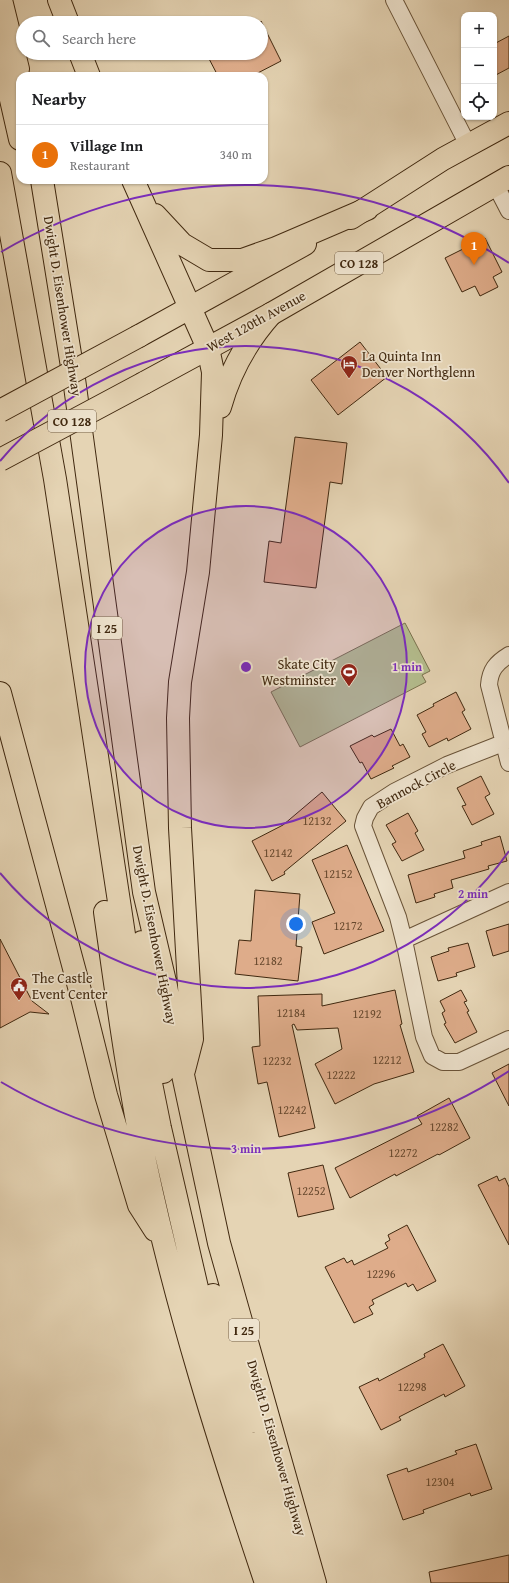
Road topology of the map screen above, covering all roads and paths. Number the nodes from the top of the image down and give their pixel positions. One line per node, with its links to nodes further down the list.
1 (1, 0): 7 (main road)
2 (59, 0): 4 (main road)
3 (394, 0): 11 (street)
4 (65, 16)
5 (0, 51): 9 (main road)
6 (83, 60): 8 (main road)
7 (18, 72)
8 (87, 72)
9 (16, 121)
10 (509, 123): 11 (main road)
11 (468, 145): 17 (main road)
12 (0, 173): 35 (main road)
13 (502, 181): 19 (street); 21 (main road, West 120th Avenue / CO 128)
14 (30, 184): 36 (main road)
15 (43, 184): 32 (main road, Dwight D. Eisenhower Highway / I 25)
16 (135, 184): 17 (main road); 20 (main road)
17 (367, 209): 20 (main road)
18 (0, 211): 33 (main road)
19 (509, 211)
20 (190, 308): 22 (main road); 23 (main road, bridge)
21 (271, 314): 22 (main road, West 120th Avenue / CO 128); 24 (main road)
22 (208, 348): 24 (main road); 25 (main road, West 120th Avenue / CO 128, bridge)
23 (0, 411)
24 (211, 435): 32 (main road)
25 (0, 460)
26 (509, 655): 28 (street)
27 (0, 693): 33 (main road)
28 (507, 754): 30 (street, Bannock Circle)
29 (509, 892): 30 (street)
30 (404, 940): 31 (street, Bannock Circle)
31 (509, 1039)
32 (183, 1075): 37 (main road, Dwight D. Eisenhower Highway / I 25)
33 (164, 1244): 34 (main road)
34 (266, 1583)
35 (284, 1583)
36 (300, 1583)
37 (315, 1583)

